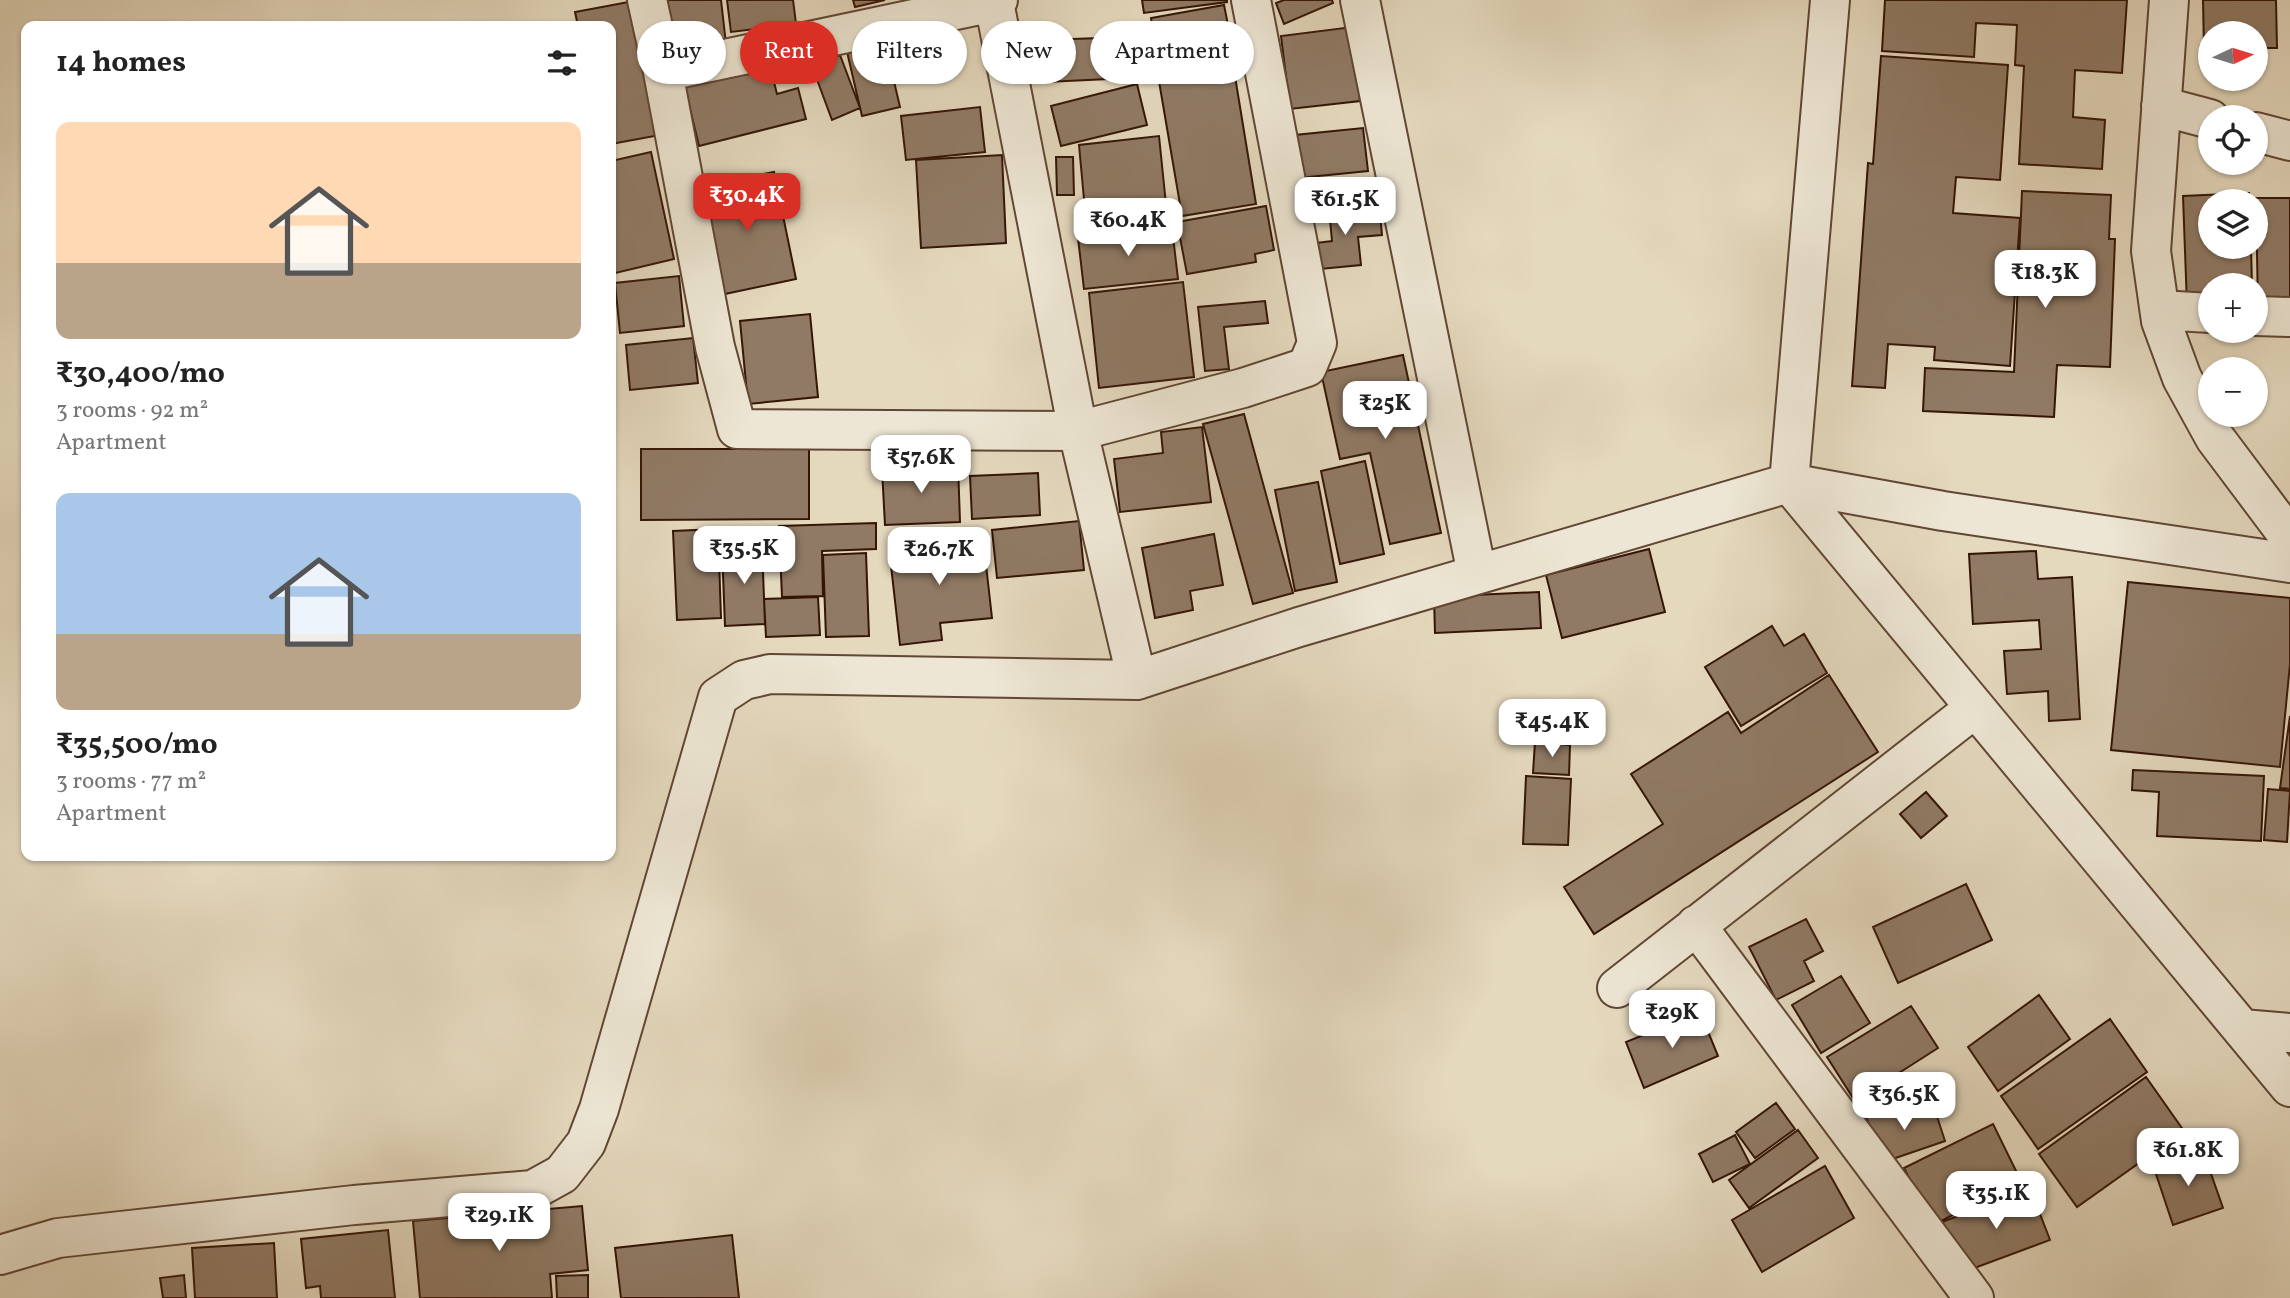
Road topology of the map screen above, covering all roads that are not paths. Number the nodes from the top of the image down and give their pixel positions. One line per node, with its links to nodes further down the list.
1 (647, 0): 7 (street)
2 (1251, 0): 18 (street)
3 (1360, 0): 22 (street)
4 (1830, 0): 19 (street)
5 (2169, 0): 10 (street)
6 (996, 1): 8 (street); 18 (street)
7 (652, 21)
8 (726, 59)
9 (665, 84): 18 (street)
10 (2161, 106): 11 (street); 14 (street)
11 (2198, 116)
12 (2268, 135): 13 (street)
13 (2290, 141)
14 (2160, 310): 15 (street); 20 (street)
15 (2198, 312)
16 (2268, 316): 17 (street)
17 (2290, 317)
18 (1078, 431): 23 (street)
19 (1789, 483): 21 (street); 22 (street); 24 (street)
20 (2290, 538)
21 (2290, 563)
22 (1477, 575): 23 (street)
23 (1137, 680): 30 (street)
24 (1975, 708): 25 (street); 27 (street)
25 (1696, 925): 26 (street); 31 (street)
26 (1617, 988)
27 (2242, 1029): 28 (street); 29 (street)
28 (2290, 1033)
29 (2290, 1087)
30 (0, 1255)
31 (1974, 1298)

